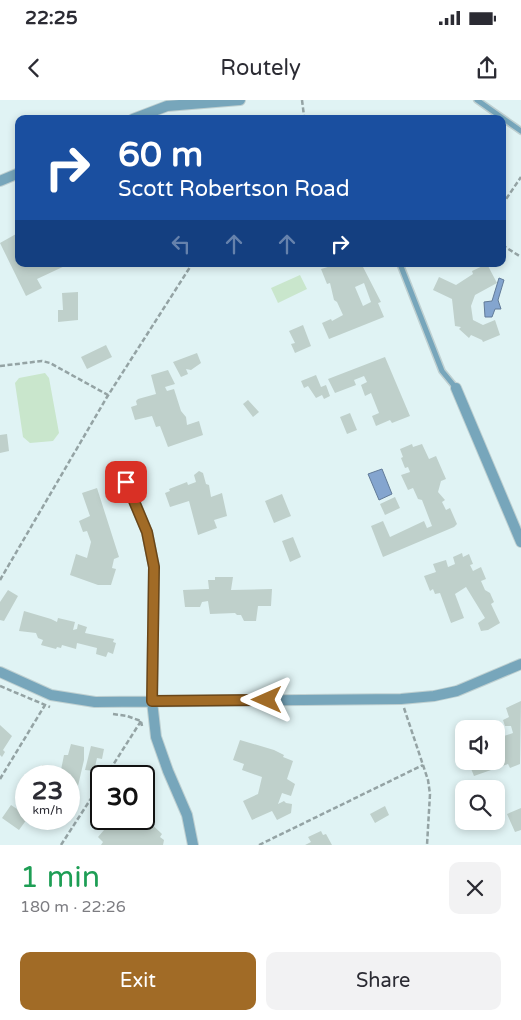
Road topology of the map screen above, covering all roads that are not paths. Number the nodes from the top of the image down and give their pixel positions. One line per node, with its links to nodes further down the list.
1 (240, 100): 3 (street)
2 (477, 100): 4 (lane)
3 (143, 115)
4 (498, 115)
5 (506, 120): 6 (lane)
6 (521, 131)
7 (15, 174): 8 (street)
8 (0, 181)
9 (401, 267): 10 (lane)
10 (456, 388): 12 (street)
11 (126, 482): 15 (street)
12 (521, 542)
13 (521, 664): 15 (street)
14 (0, 672): 15 (street)
15 (152, 701): 16 (street)
16 (193, 845)

